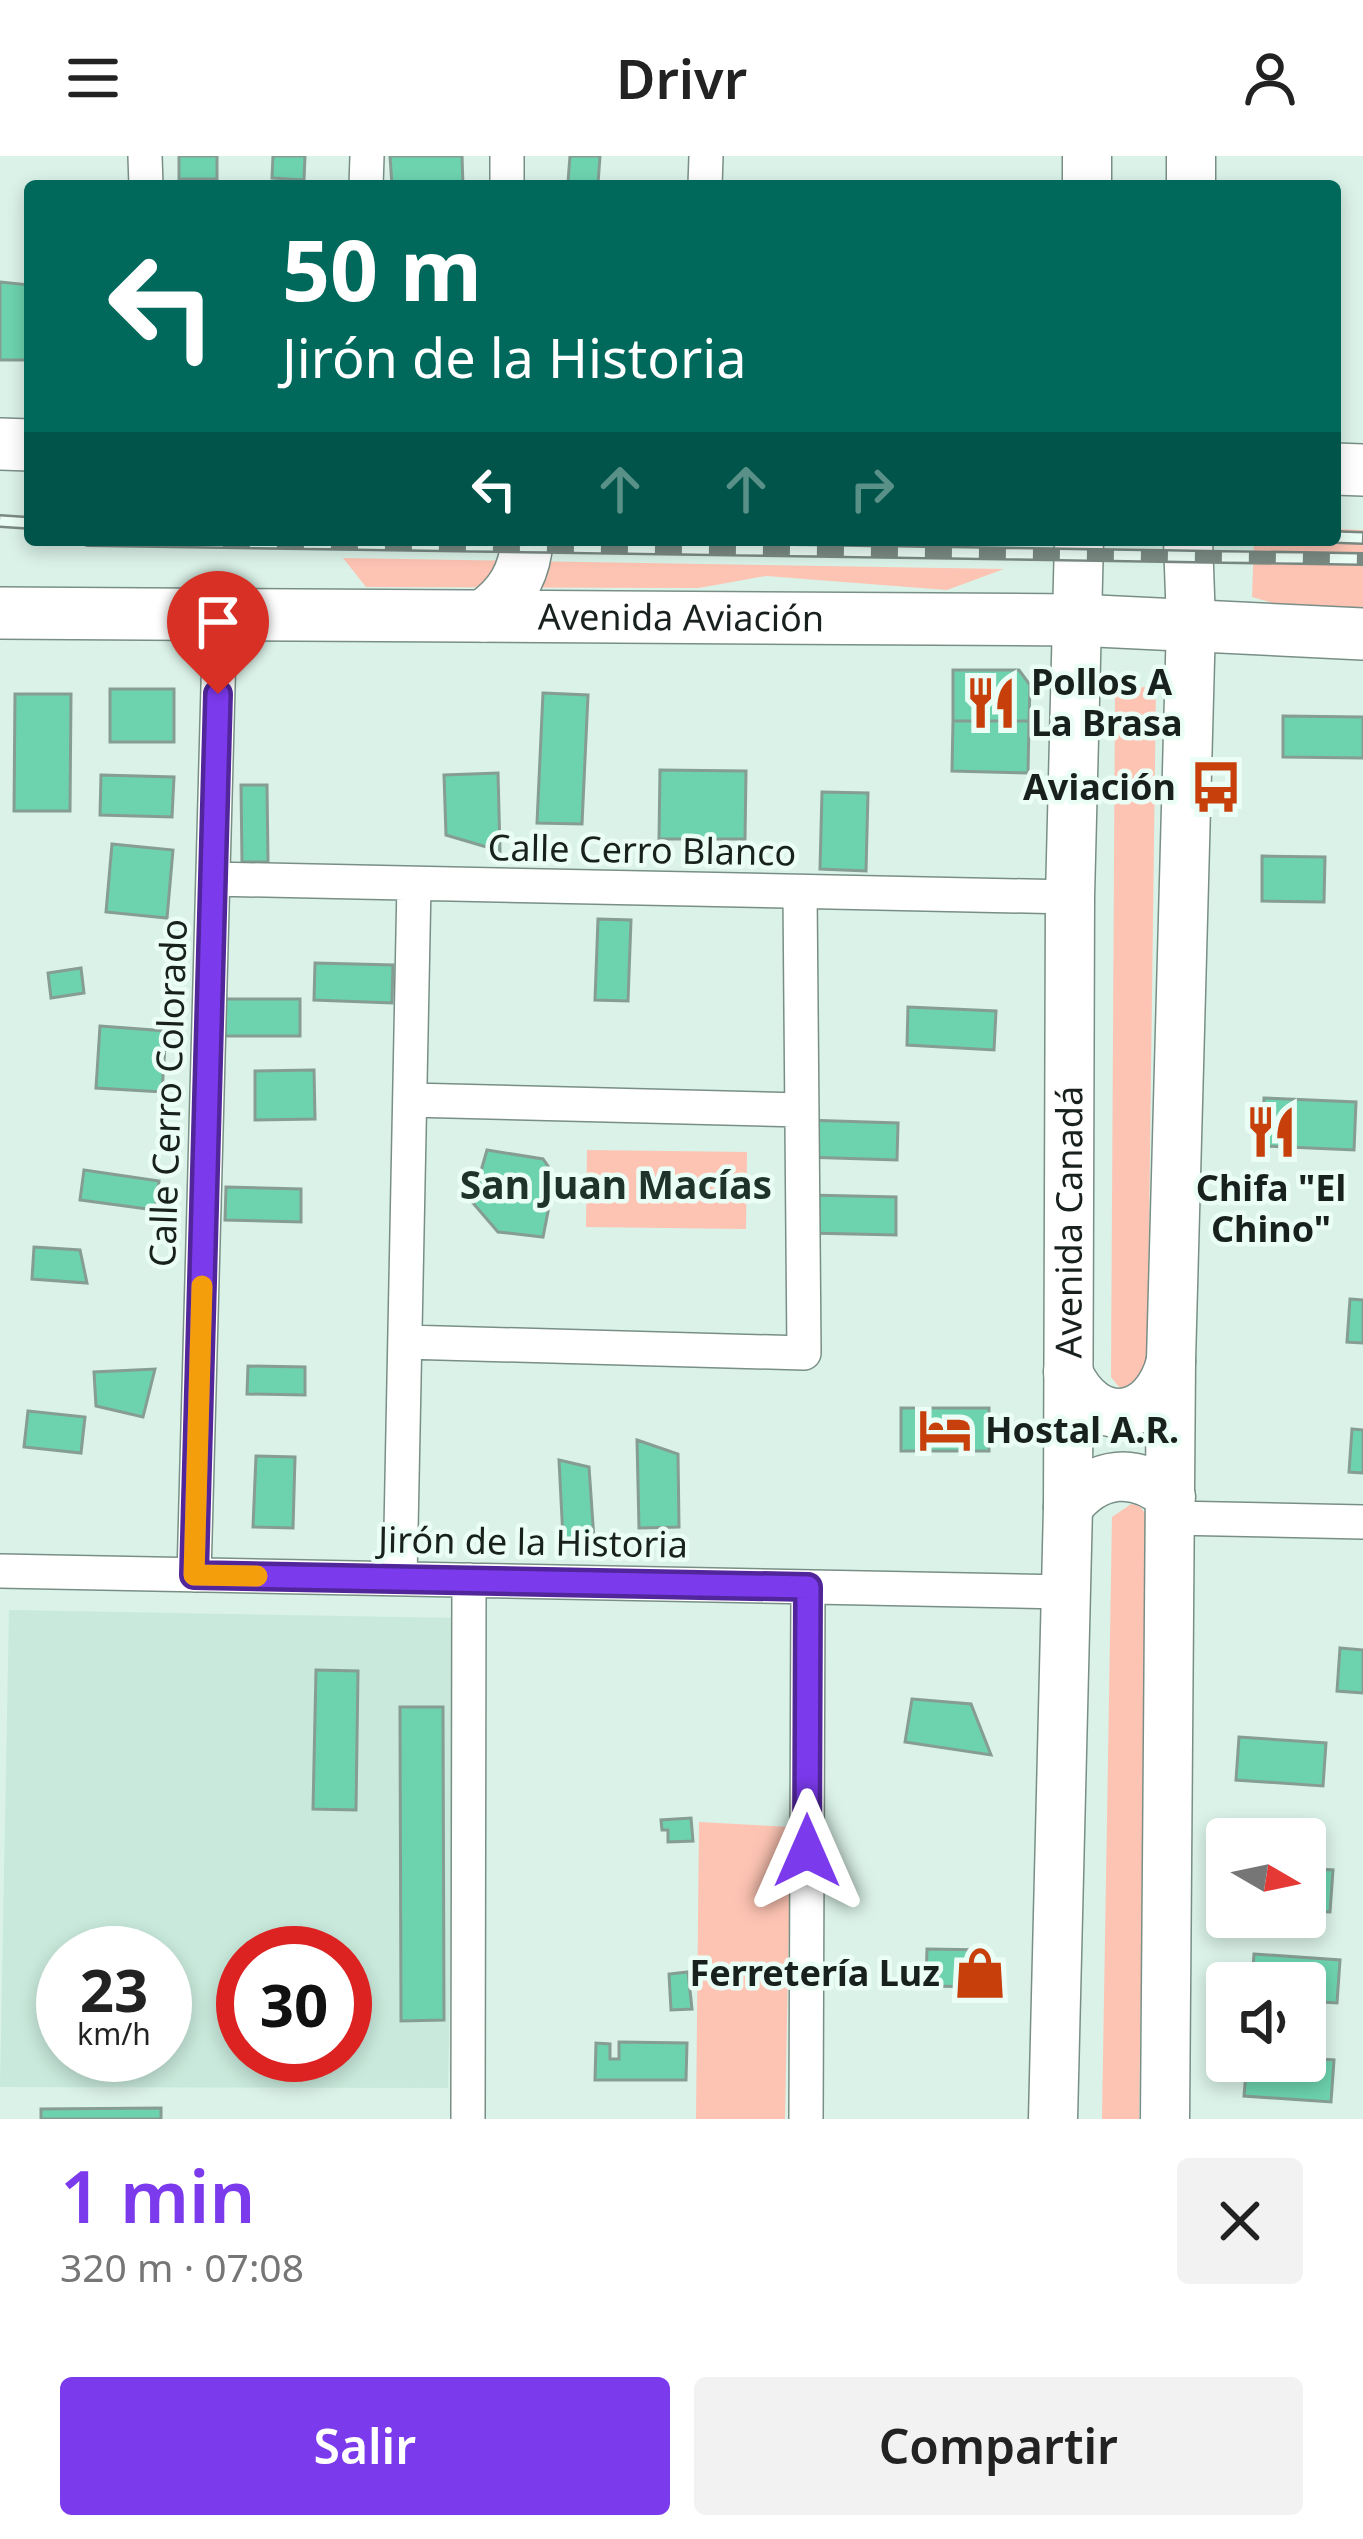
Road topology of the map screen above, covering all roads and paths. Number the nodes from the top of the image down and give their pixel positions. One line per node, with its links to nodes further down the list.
1 (527, 546): 6 (main road)
2 (1079, 546): 7 (main road, Avenida Canadá)
3 (1188, 546): 8 (main road)
4 (0, 613): 5 (main road, Avenida Aviación)
5 (220, 613): 6 (main road, Avenida Aviación); 10 (street, Calle Cerro Colorado)
6 (483, 616): 7 (main road, Avenida Aviación)
7 (1076, 620): 8 (main road, Avenida Aviación); 13 (main road, Avenida Canadá)
8 (1191, 623): 9 (main road, Avenida Aviación); 17 (main road)
9 (1363, 634)
10 (213, 879): 11 (street, Calle Cerro Blanco); 23 (street, Calle Cerro Colorado)
11 (414, 884): 12 (street, Calle Cerro Blanco); 14 (street)
12 (800, 892): 13 (street, Calle Cerro Blanco); 15 (street)
13 (1070, 897): 18 (main road, Avenida Canadá)
14 (410, 1100): 15 (street); 16 (street)
15 (802, 1110): 16 (street)
16 (405, 1342): 24 (street)
17 (1172, 1361): 18 (main road); 20 (main road)
18 (1068, 1372): 19 (main road, Avenida Canadá)
19 (1068, 1507): 20 (main road); 27 (main road, Avenida Canadá)
20 (1171, 1508): 21 (street); 31 (main road)
21 (1363, 1522)
22 (0, 1571): 23 (street, Jirón de la Historia)
23 (194, 1575): 24 (street, Jirón de la Historia)
24 (400, 1579): 25 (street, Jirón de la Historia)
25 (470, 1580): 26 (street, Jirón de la Historia); 28 (street)
26 (808, 1587): 27 (street, Jirón de la Historia); 29 (street)
27 (1064, 1592): 30 (main road, Avenida Canadá)
28 (468, 2119)
29 (806, 2119)
30 (1053, 2119)
31 (1166, 2119)

